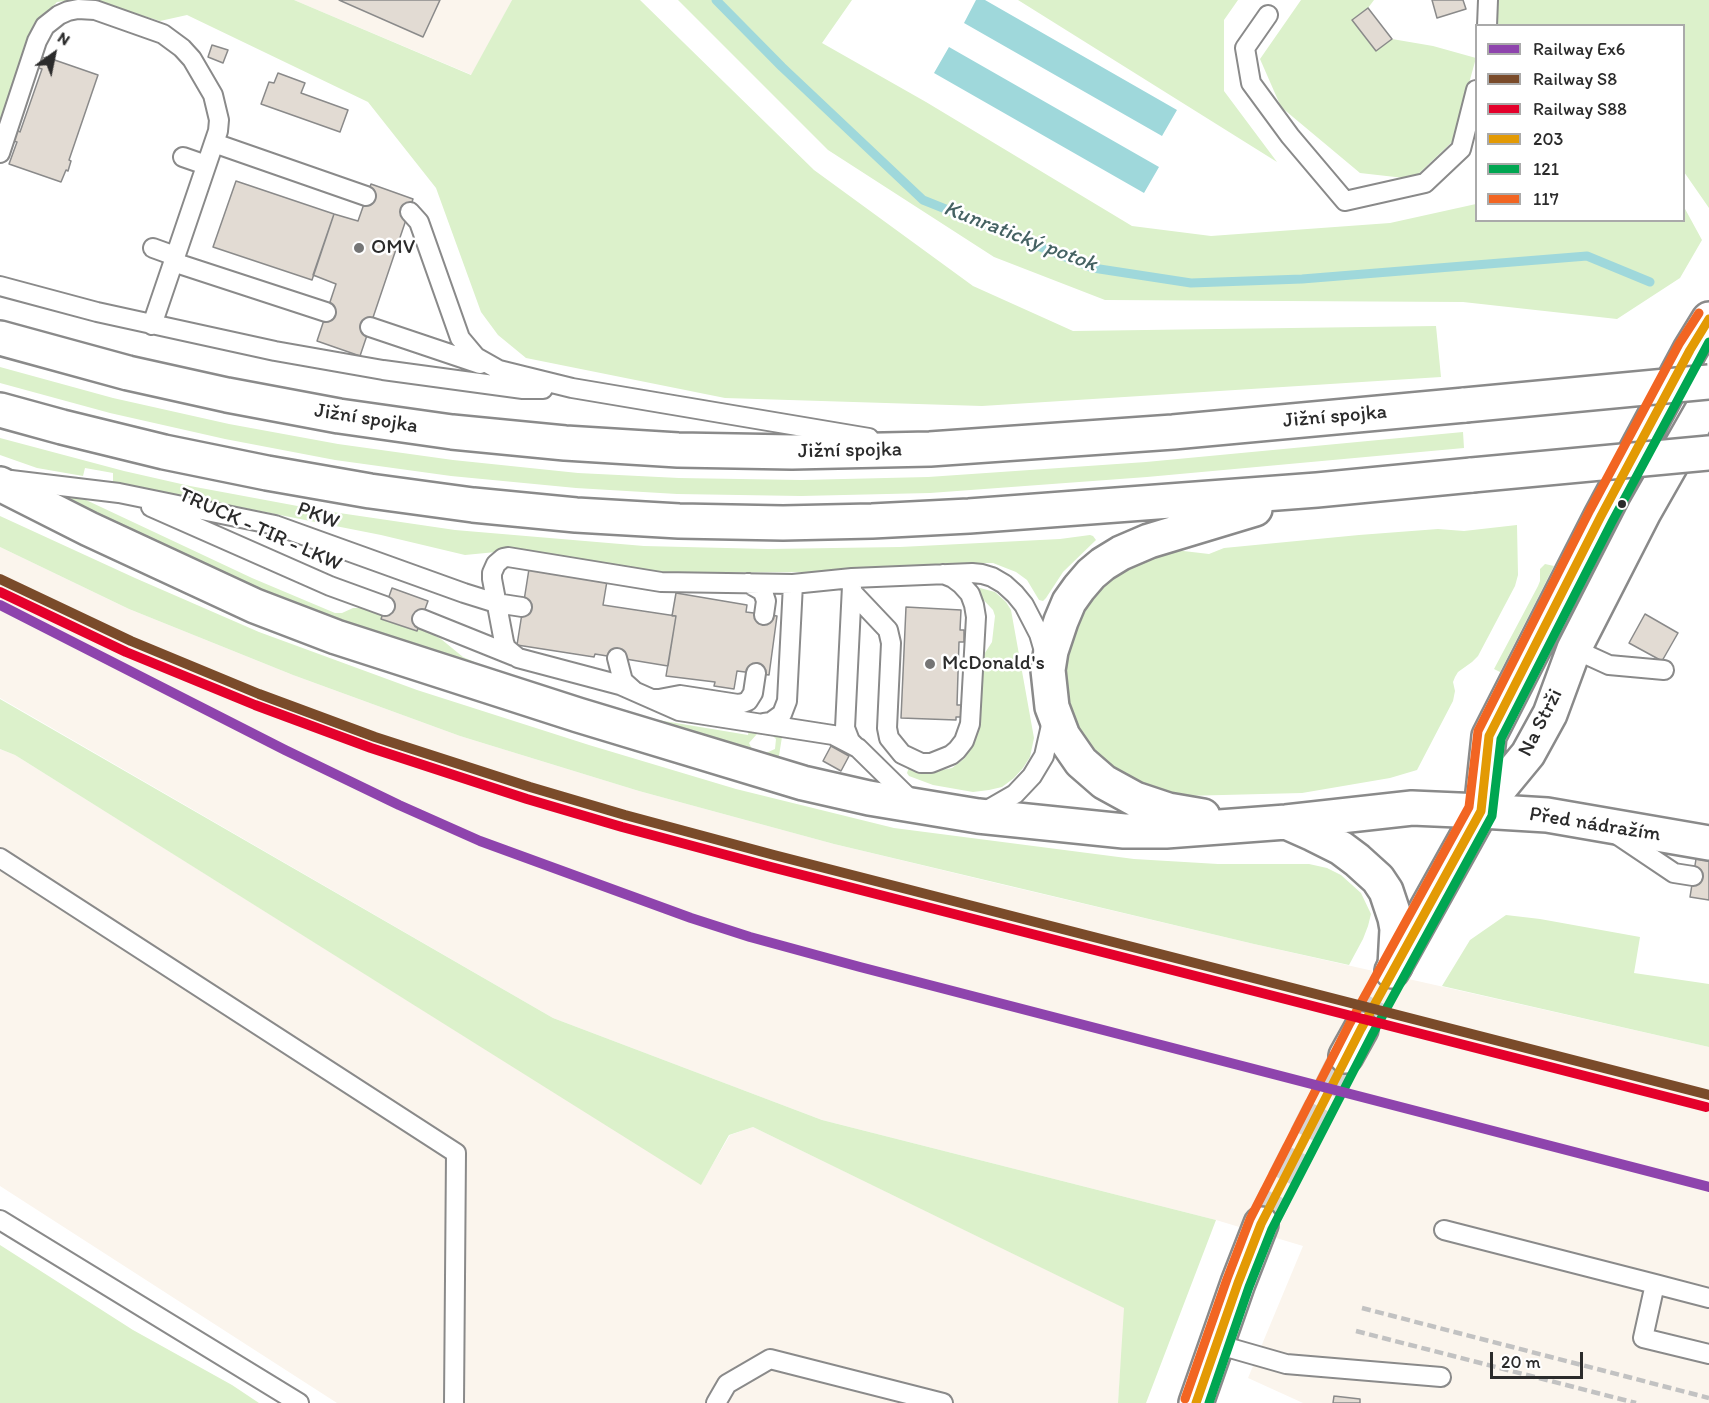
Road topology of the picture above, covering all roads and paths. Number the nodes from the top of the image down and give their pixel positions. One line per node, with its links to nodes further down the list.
1 (1488, 0): 3 (lane)
2 (1268, 15): 4 (lane)
3 (1487, 24)
4 (1475, 94)
5 (214, 143): 6 (lane); 8 (lane); 9 (lane)
6 (0, 153)
7 (183, 158): 8 (lane)
8 (207, 165): 12 (lane)
9 (366, 196)
10 (410, 212): 19 (lane)
11 (153, 248): 12 (lane)
12 (174, 259): 14 (lane); 16 (lane)
13 (0, 286): 16 (lane)
14 (326, 312)
15 (1709, 319): 50 (main road, Na Strži)
16 (152, 325): 21 (lane)
17 (370, 327): 19 (lane)
18 (0, 338): 24 (main road, Jižní spojka)
19 (499, 370): 21 (lane)
20 (1709, 382): 24 (main road, Jižní spojka, bridge)
21 (572, 388): 24 (lane)
22 (1709, 398): 39 (main road, Na Strži)
23 (0, 410): 28 (main road)
24 (930, 449)
25 (1709, 453): 28 (main road, bridge)
26 (0, 479): 29 (lane)
27 (0, 484): 49 (main road)
28 (1317, 490): 42 (main road)
29 (119, 493): 34 (lane, PKW); 35 (lane, TRUCK - TIR - LKW)
30 (943, 574): 33 (lane); 33 (lane); 42 (lane)
31 (748, 583): 32 (lane); 34 (lane); 37 (lane)
32 (793, 584): 33 (lane); 47 (lane)
33 (852, 585): 48 (lane)
34 (496, 603): 36 (lane, PKW); 40 (lane)
35 (385, 606)
36 (522, 608)
37 (764, 615)
38 (422, 619): 40 (lane)
39 (1574, 649): 43 (lane); 50 (main road, Na Strži)
40 (518, 658): 45 (lane)
41 (617, 658): 45 (lane)
42 (1048, 670): 46 (main road)
43 (1664, 670)
44 (756, 673): 45 (lane)
45 (642, 695): 47 (lane)
46 (1052, 707): 51 (lane); 53 (main road)
47 (764, 723): 48 (lane)
48 (858, 748): 49 (lane)
49 (918, 806): 51 (main road)
50 (1481, 811): 52 (main road, Před nádražím); 52 (main road); 54 (main road, Před nádražím)
51 (978, 816): 53 (main road)
52 (1286, 822): 53 (main road, Před nádražím)
53 (1252, 824)
54 (1604, 826): 55 (main road, Před nádražím); 57 (lane)
55 (1709, 843)
56 (0, 858): 67 (lane)
57 (1693, 876)
58 (0, 1220): 66 (lane)
59 (1261, 1224): 63 (main road)
60 (1444, 1230): 61 (lane)
61 (1655, 1284): 62 (lane); 64 (lane)
62 (1709, 1298)
63 (1216, 1344): 65 (lane); 70 (main road)
64 (1709, 1354)
65 (1441, 1377)
66 (298, 1403)
67 (454, 1403)
68 (716, 1403): 69 (lane)
69 (943, 1403)
70 (1196, 1403)

